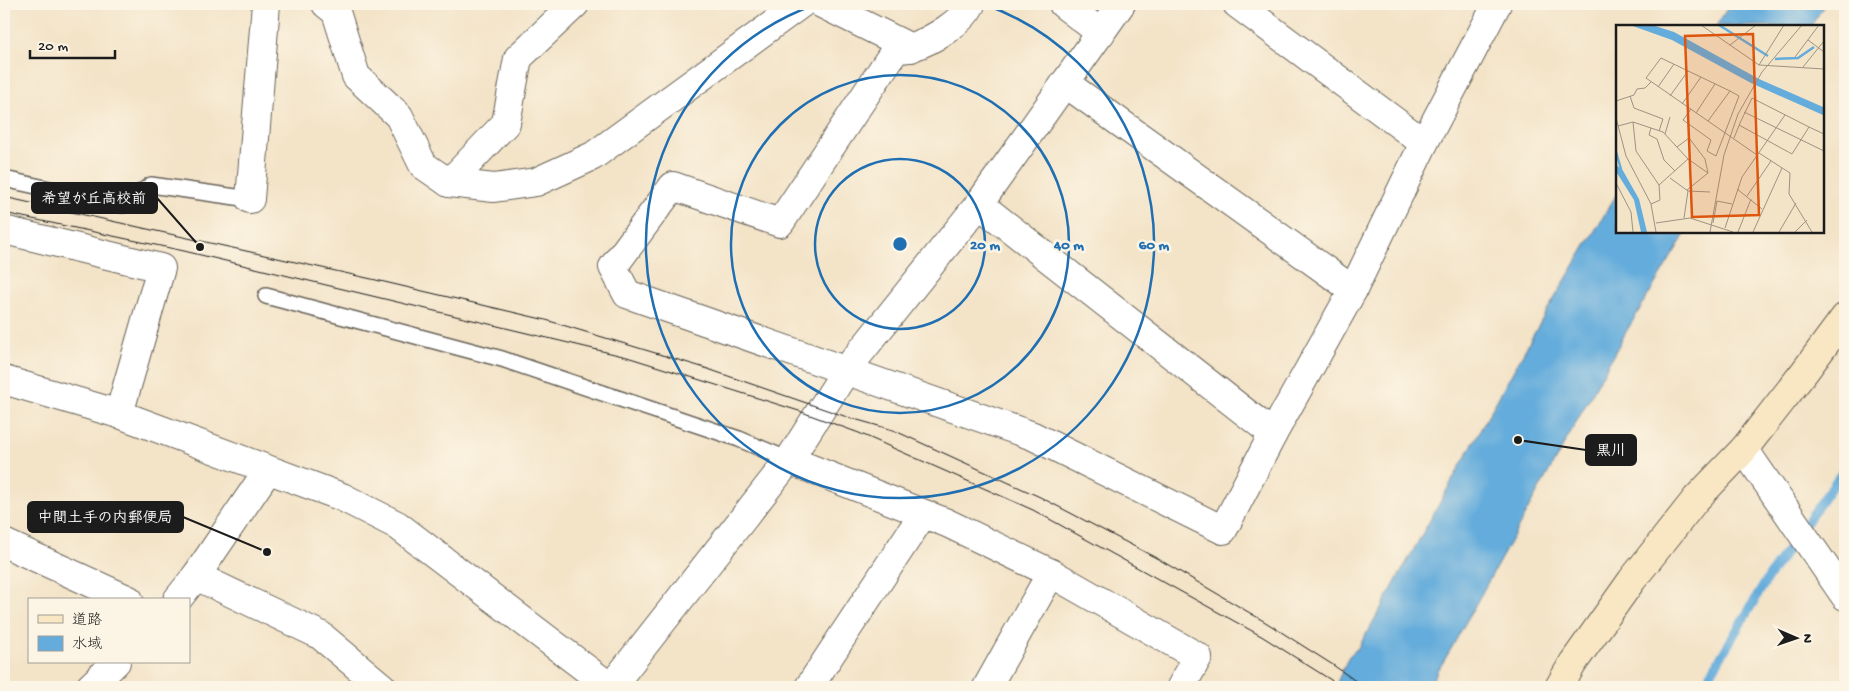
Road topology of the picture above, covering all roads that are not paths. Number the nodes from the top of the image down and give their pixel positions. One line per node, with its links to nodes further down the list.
1 (266, 4): 17 (street)
2 (326, 4): 16 (street)
3 (575, 4): 16 (street)
4 (801, 4): 16 (street)
5 (822, 4): 12 (street)
6 (971, 4): 12 (street)
7 (1064, 4): 11 (street)
8 (1121, 4): 11 (street)
9 (1237, 4): 14 (street)
10 (1490, 7): 14 (street)
11 (1101, 33): 13 (street)
12 (912, 48): 23 (street)
13 (1065, 83): 18 (street); 20 (street)
14 (1424, 143): 20 (street)
15 (4, 179): 17 (lane)
16 (449, 182)
17 (250, 199)
18 (979, 204): 23 (street); 26 (street)
19 (4, 230): 25 (street)
20 (1353, 290): 26 (street)
21 (266, 296): 28 (lane)
22 (1845, 317): 27 (street)
23 (847, 369): 26 (street); 28 (street)
24 (4, 380): 25 (street)
25 (119, 414): 29 (street)
26 (1273, 434)
27 (1744, 449): 34 (street); 44 (street)
28 (788, 460): 30 (street); 40 (street)
29 (268, 470): 33 (street); 40 (street)
30 (923, 514): 32 (street); 41 (street)
31 (4, 543): 35 (street)
32 (1050, 573): 42 (street); 43 (street)
33 (196, 576): 36 (street); 39 (street)
34 (1845, 596)
35 (125, 598)
36 (180, 598)
37 (114, 664): 38 (street)
38 (90, 687)
39 (382, 687)
40 (610, 687)
41 (809, 687)
42 (988, 687)
43 (1182, 687)
44 (1560, 687)

